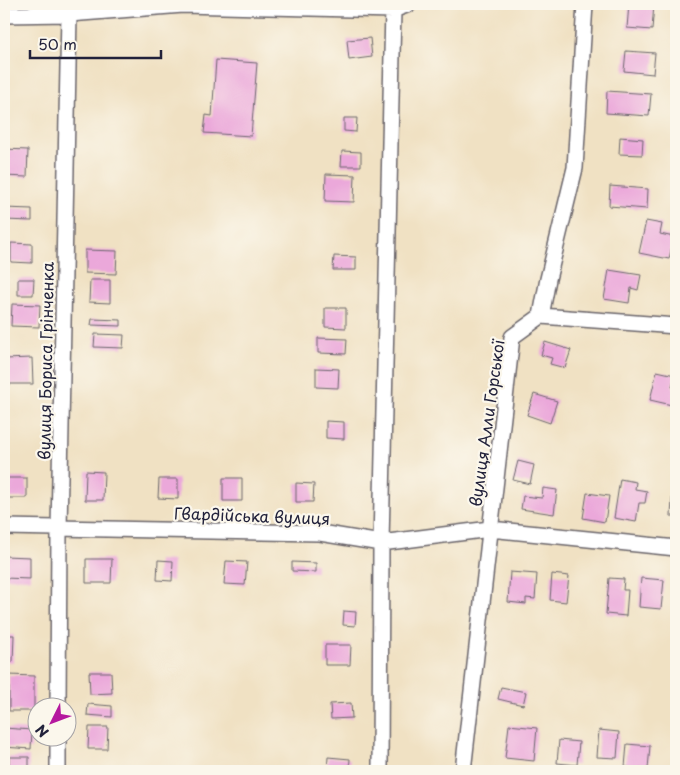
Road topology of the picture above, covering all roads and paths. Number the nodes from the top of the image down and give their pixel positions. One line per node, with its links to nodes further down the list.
1 (183, 4): 4 (street); 5 (street)
2 (409, 4): 4 (street)
3 (585, 4): 7 (street)
4 (393, 10): 12 (street)
5 (69, 14): 6 (street); 10 (street, вулиця Бориса Грінченка)
6 (4, 15)
7 (541, 316): 8 (street); 11 (street, вулиця Алли Горської)
8 (676, 326)
9 (4, 527): 10 (street, Гвардійська вулиця)
10 (59, 528): 12 (street, Гвардійська вулиця); 14 (street, вулиця Бориса Грінченка)
11 (490, 529): 12 (street, Гвардійська вулиця); 13 (street, Гвардійська вулиця); 18 (street, вулиця Алли Горської)
12 (381, 543): 17 (street)
13 (676, 548)
14 (58, 698)
15 (58, 748): 16 (street)
16 (58, 771)
17 (380, 771)
18 (463, 771)

